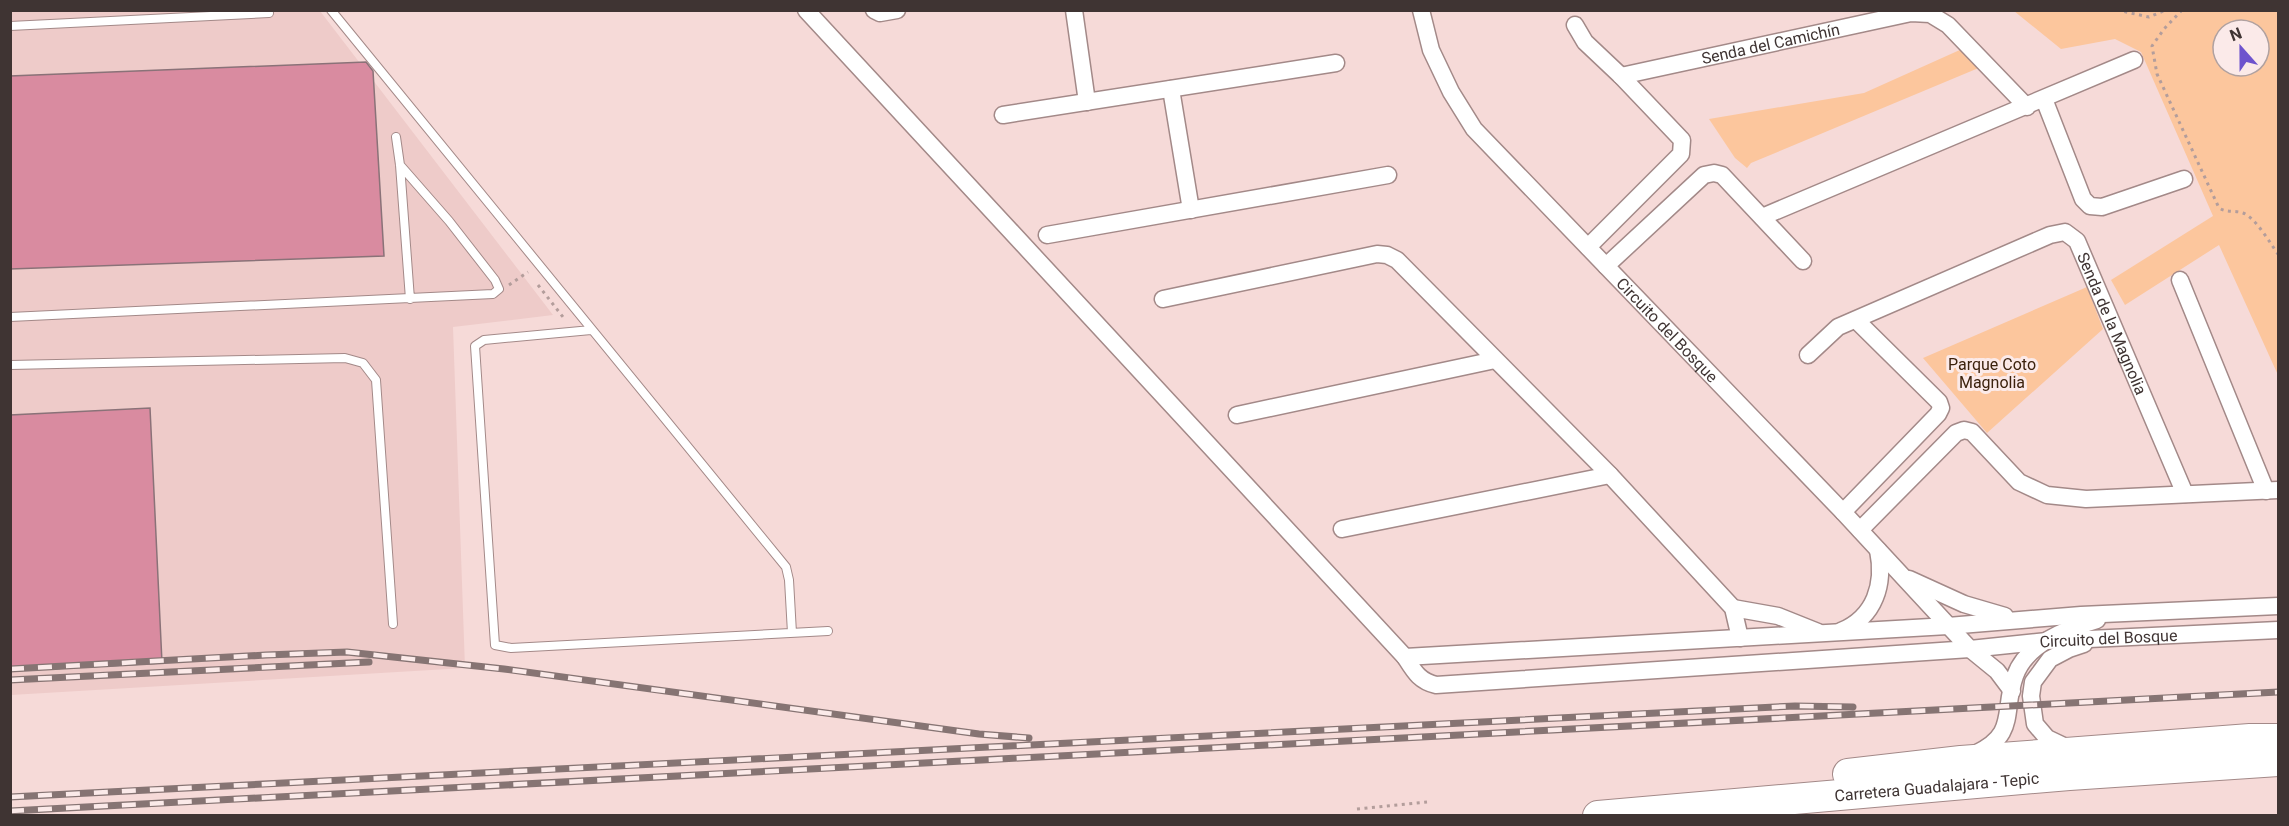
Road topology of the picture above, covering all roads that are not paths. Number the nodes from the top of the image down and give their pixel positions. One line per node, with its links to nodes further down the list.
1 (331, 10): 33 (lane)
2 (806, 10): 61 (street)
3 (874, 10): 4 (street)
4 (897, 10)
5 (1074, 10): 15 (street)
6 (1421, 10): 25 (street, Circuito del Bosque)
7 (269, 13): 9 (lane)
8 (1575, 25): 12 (street)
9 (10, 26)
10 (2134, 60): 14 (street)
11 (1336, 63): 13 (street)
12 (1621, 76): 16 (street, Senda del Camichín); 25 (street)
13 (1171, 89): 15 (street); 22 (street)
14 (2044, 99): 16 (street); 21 (street)
15 (1087, 102): 17 (street)
16 (2027, 107): 23 (street)
17 (1003, 115)
18 (396, 137): 19 (lane)
19 (400, 165): 29 (lane); 29 (lane)
20 (1388, 175): 22 (street)
21 (2184, 179)
22 (1191, 210): 24 (street)
23 (1762, 217): 26 (street); 27 (street)
24 (1047, 235)
25 (1588, 247): 27 (street, Circuito del Bosque)
26 (1803, 261)
27 (1606, 266): 41 (street, Circuito del Bosque)
28 (2180, 280): 39 (street)
29 (410, 299): 31 (lane)
30 (1163, 299): 35 (street)
31 (10, 317)
32 (1856, 320): 34 (street, Senda de la Magnolia); 40 (street, Senda de la Magnolia); 41 (street)
33 (591, 330): 55 (lane); 55 (lane)
34 (1808, 355)
35 (1495, 360): 37 (street); 38 (street)
36 (10, 365): 50 (lane)
37 (1237, 416)
38 (1610, 475): 42 (street); 47 (street)
39 (2272, 490): 40 (street)
40 (2185, 494): 43 (street)
41 (1843, 512): 43 (street, Circuito del Bosque)
42 (1342, 529)
43 (1860, 530): 44 (street, Circuito del Bosque)
44 (1878, 550): 45 (street, Circuito del Bosque); 54 (street)
45 (1900, 574): 49 (street); 51 (street, Circuito del Bosque)
46 (2278, 606): 48 (street, Circuito del Bosque)
47 (1733, 608): 56 (street); 57 (street)
48 (2124, 613): 49 (street, Circuito del Bosque); 59 (street)
49 (2027, 619): 51 (street, Circuito del Bosque)
50 (393, 624)
51 (1948, 626): 54 (street); 60 (street, Circuito del Bosque)
52 (2278, 630): 58 (street, Circuito del Bosque)
53 (828, 631): 55 (lane)
54 (1839, 632): 56 (street)
55 (792, 633)
56 (1820, 633): 57 (street)
57 (1740, 638): 61 (street)
58 (2103, 638): 59 (street, Circuito del Bosque); 64 (street)
59 (2047, 641): 60 (street, Circuito del Bosque); 62 (street)
60 (1970, 649): 61 (street); 62 (street)
61 (1405, 657)
62 (2012, 691): 65 (street)
63 (2278, 739): 64 (highway)
64 (2087, 752): 65 (highway)
65 (1961, 761): 67 (highway)
66 (2278, 761): 67 (highway, Carretera Guadalajara - Tepic)
67 (1609, 814)

